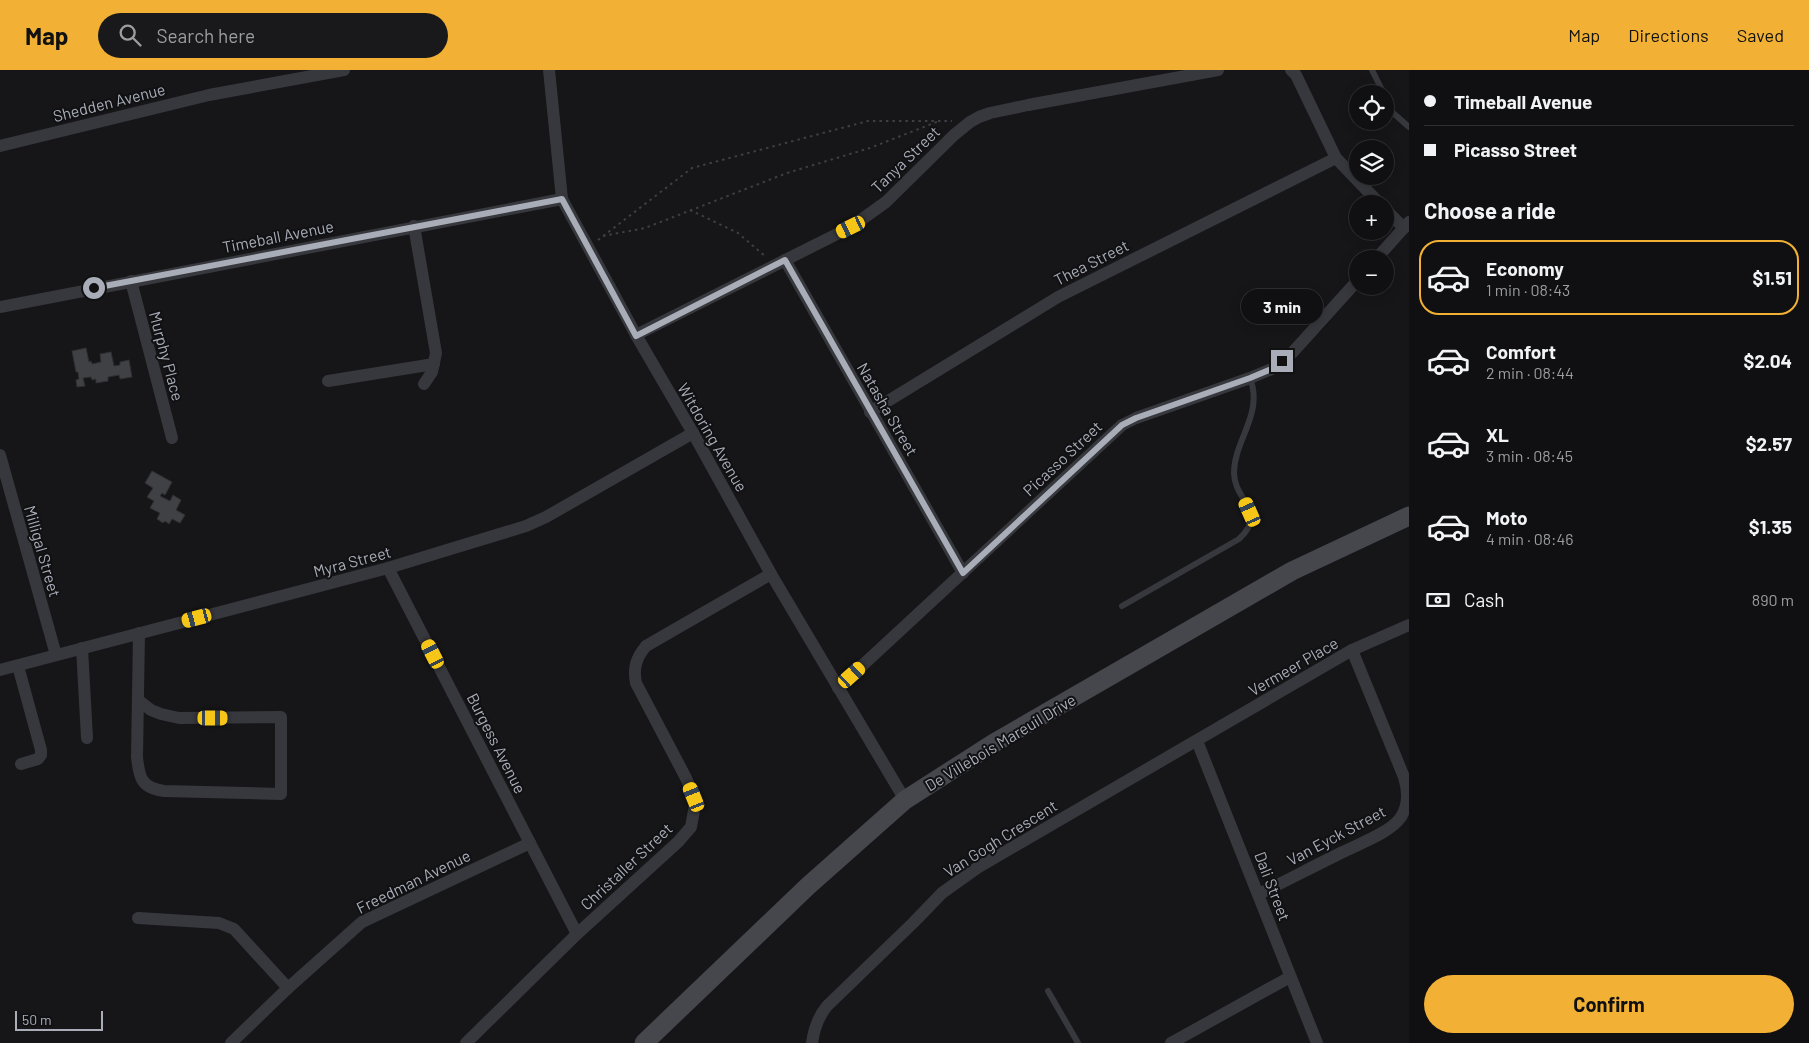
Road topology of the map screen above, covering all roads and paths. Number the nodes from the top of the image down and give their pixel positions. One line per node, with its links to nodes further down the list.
1 (344, 70): 11 (street, Shedden Avenue)
2 (549, 70): 14 (street, Witdoring Avenue)
3 (1218, 70): 9 (street, Tanya Street)
4 (1291, 70): 12 (street)
5 (1372, 70): 6 (lane)
6 (1379, 85)
7 (1394, 114): 10 (lane)
8 (940, 121): 9 (path); 15 (path); 19 (path)
9 (970, 122): 22 (street, Tanya Street)
10 (1409, 127)
11 (0, 146)
12 (1336, 158): 13 (street); 32 (street, Thea Street)
13 (1371, 195)
14 (562, 199): 18 (street, Timeball Avenue); 20 (street, Witdoring Avenue)
15 (690, 210): 19 (path); 23 (path)
16 (1394, 216): 17 (street)
17 (1406, 225): 21 (street)
18 (414, 226): 24 (street, Timeball Avenue); 28 (street)
19 (601, 237): 20 (path)
20 (589, 248): 27 (street, Witdoring Avenue)
21 (1384, 250)
22 (785, 260): 23 (street, Tanya Street); 32 (street, Natasha Street)
23 (771, 266): 27 (street, Tanya Street)
24 (131, 281): 26 (street, Timeball Avenue); 34 (street, Murphy Place)
25 (1349, 290): 29 (street, Picasso Street)
26 (0, 307)
27 (636, 336): 33 (street, Witdoring Avenue)
28 (434, 364): 30 (street); 31 (street)
29 (1250, 378): 38 (street, Picasso Street); 40 (lane)
30 (328, 381)
31 (424, 384)
32 (870, 412): 38 (street, Natasha Street)
33 (693, 433): 37 (street, Myra Street); 39 (street, Witdoring Avenue)
34 (172, 438)
35 (0, 455): 45 (street, Milligal Street)
36 (1409, 516): 53 (main road, De Villebois Mareuil Drive)
37 (388, 568): 42 (street, Myra Street); 54 (street, Burgess Avenue)
38 (963, 573): 48 (street, Picasso Street)
39 (771, 574): 48 (street, Witdoring Avenue); 57 (street, Christaller Street)
40 (1122, 606)
41 (1409, 625): 44 (street, Vermeer Place)
42 (139, 638): 43 (street, Myra Street); 49 (street)
43 (82, 648): 45 (street, Myra Street); 50 (street)
44 (1352, 650): 51 (street, Vermeer Place); 55 (street, Van Eyck Street)
45 (56, 655): 46 (street, Myra Street)
46 (18, 666): 47 (street, Myra Street); 52 (street)
47 (0, 670)
48 (838, 688): 53 (street, Witdoring Avenue)
49 (138, 700): 49 (street)
50 (87, 738)
51 (1197, 741): 55 (street, Dali Street); 64 (street, Van Gogh Crescent)
52 (21, 764)
53 (905, 800): 63 (main road, De Villebois Mareuil Drive)
54 (530, 843): 57 (street, Burgess Avenue); 59 (street, Freedman Avenue)
55 (1259, 894): 58 (street, Dali Street)
56 (138, 918): 59 (street)
57 (577, 934): 62 (street, Christaller Street)
58 (1290, 977): 66 (street); 67 (street, Dali Street)
59 (288, 988): 61 (street, Freedman Avenue)
60 (1048, 991): 65 (lane)
61 (232, 1043)
62 (466, 1043)
63 (644, 1043)
64 (812, 1043)
65 (1078, 1043)
66 (1171, 1043)
67 (1317, 1043)

